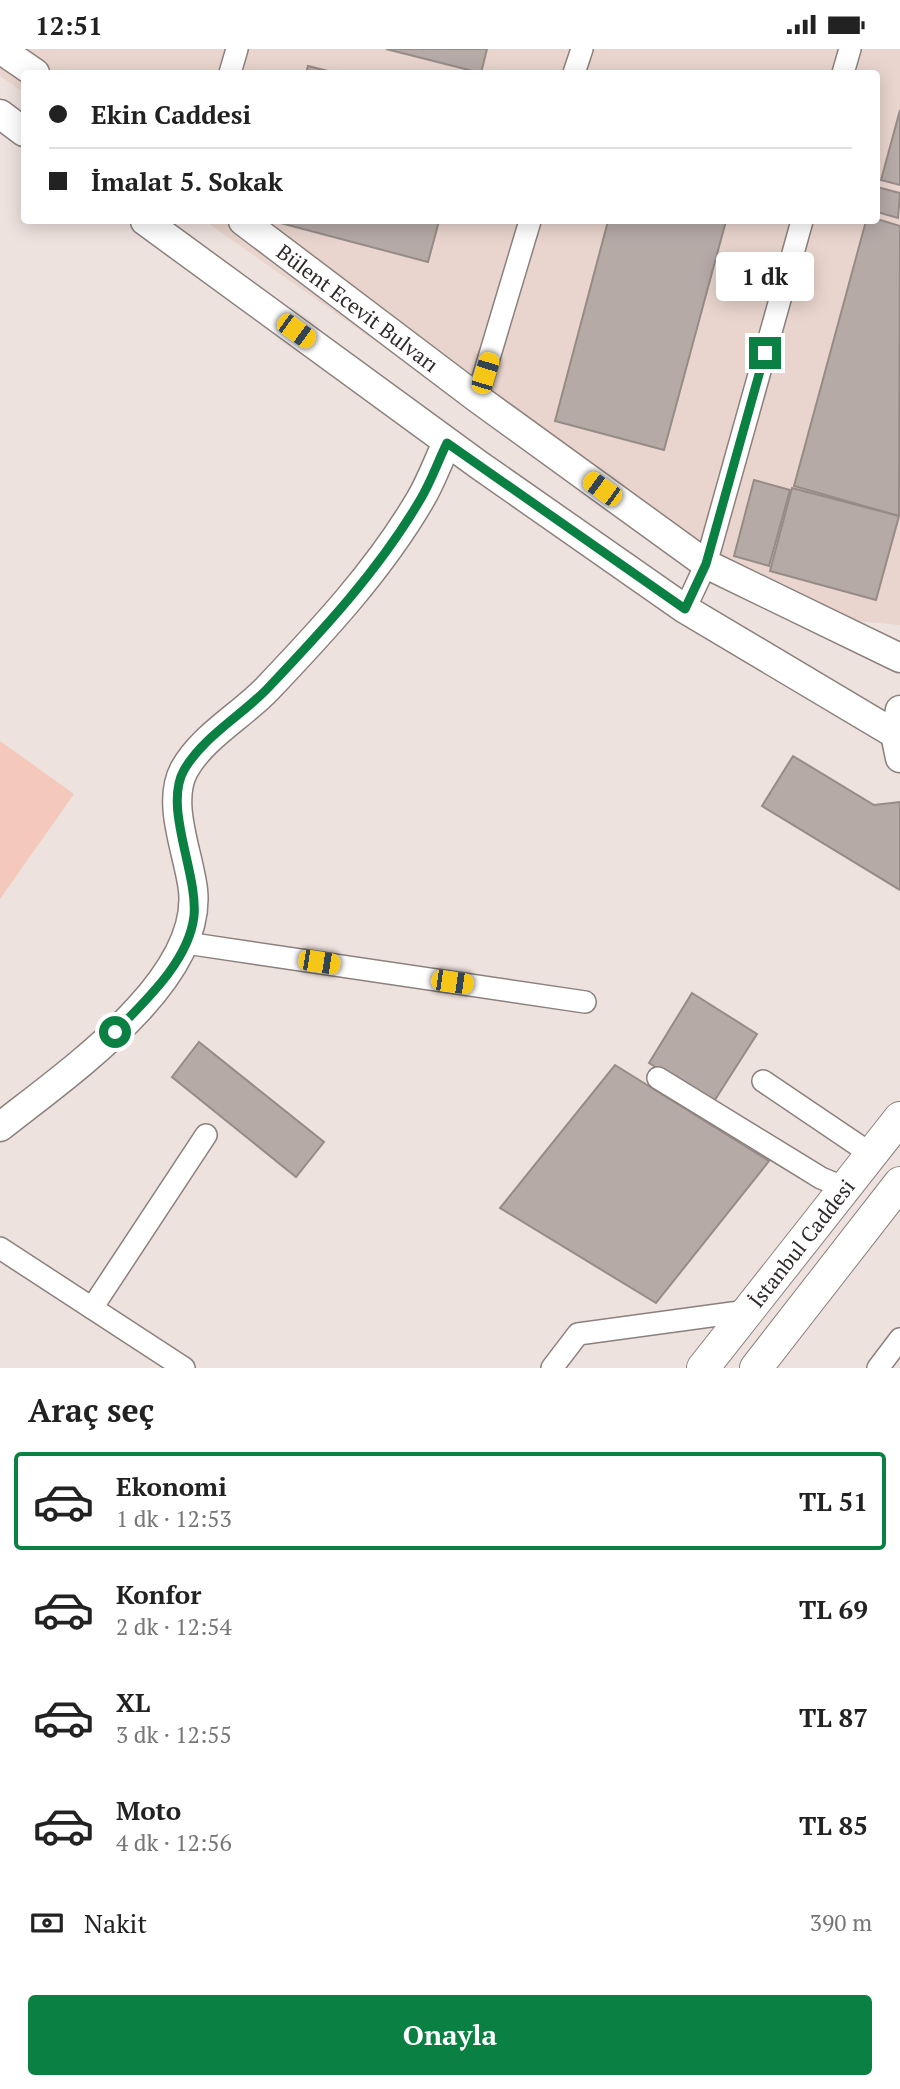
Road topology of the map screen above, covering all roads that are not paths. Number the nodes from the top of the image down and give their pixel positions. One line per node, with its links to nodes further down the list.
1 (0, 49): 5 (main road)
2 (237, 49): 6 (street)
3 (582, 49): 7 (street)
4 (849, 49): 8 (street)
5 (31, 70)
6 (231, 70)
7 (575, 70)
8 (844, 70)
9 (0, 114): 10 (main road)
10 (21, 130)
11 (149, 224): 16 (main road)
12 (247, 224): 15 (main road, Bülent Ecevit Bulvarı)
13 (529, 224): 15 (street)
14 (801, 224): 17 (street)
15 (477, 398): 17 (main road, Bülent Ecevit Bulvarı)
16 (447, 443): 18 (main road); 21 (main road)
17 (706, 564): 18 (street); 19 (main road, Bülent Ecevit Bulvarı)
18 (685, 609): 20 (main road)
19 (900, 658)
20 (898, 734)
21 (186, 943): 22 (street); 26 (main road)
22 (585, 1002)
23 (658, 1078): 30 (street)
24 (763, 1081): 28 (street)
25 (900, 1118): 28 (highway, İstanbul Caddesi)
26 (0, 1127)
27 (206, 1135): 32 (street)
28 (871, 1154): 30 (highway, İstanbul Caddesi)
29 (900, 1183): 38 (highway, İstanbul Caddesi)
30 (845, 1188): 33 (highway, İstanbul Caddesi)
31 (0, 1248): 32 (street)
32 (92, 1308): 35 (street)
33 (747, 1311): 36 (street); 37 (highway, İstanbul Caddesi)
34 (900, 1339): 39 (street)
35 (184, 1368)
36 (552, 1368)
37 (703, 1368)
38 (756, 1368)
39 (878, 1368)

